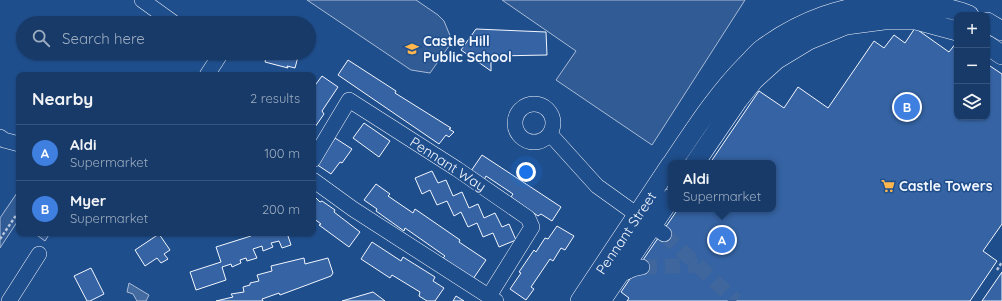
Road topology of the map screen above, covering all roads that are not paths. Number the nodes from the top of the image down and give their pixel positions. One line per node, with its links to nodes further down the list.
1 (142, 0): 3 (street)
2 (959, 12): 15 (main road, Pennant Street)
3 (164, 16)
4 (990, 24): 6 (main road)
5 (954, 30): 16 (main road)
6 (1002, 31)
7 (990, 48): 8 (main road)
8 (1002, 55)
9 (217, 60): 10 (street)
10 (209, 72)
11 (550, 134): 20 (street)
12 (0, 137): 13 (street)
13 (16, 143)
14 (316, 155): 24 (street, Pennant Way)
15 (674, 160)
16 (697, 160)
17 (668, 173): 20 (main road, Pennant Street)
18 (316, 182): 24 (street, Pennant Way)
19 (668, 202): 20 (main road, Pennant Street)
20 (651, 225): 23 (main road, Pennant Street); 26 (main road, Pennant Street)
21 (39, 254): 25 (street)
22 (642, 267): 23 (street)
23 (618, 276): 27 (main road, Pennant Street)
24 (492, 298)
25 (9, 301)
26 (580, 301)
27 (601, 301)

